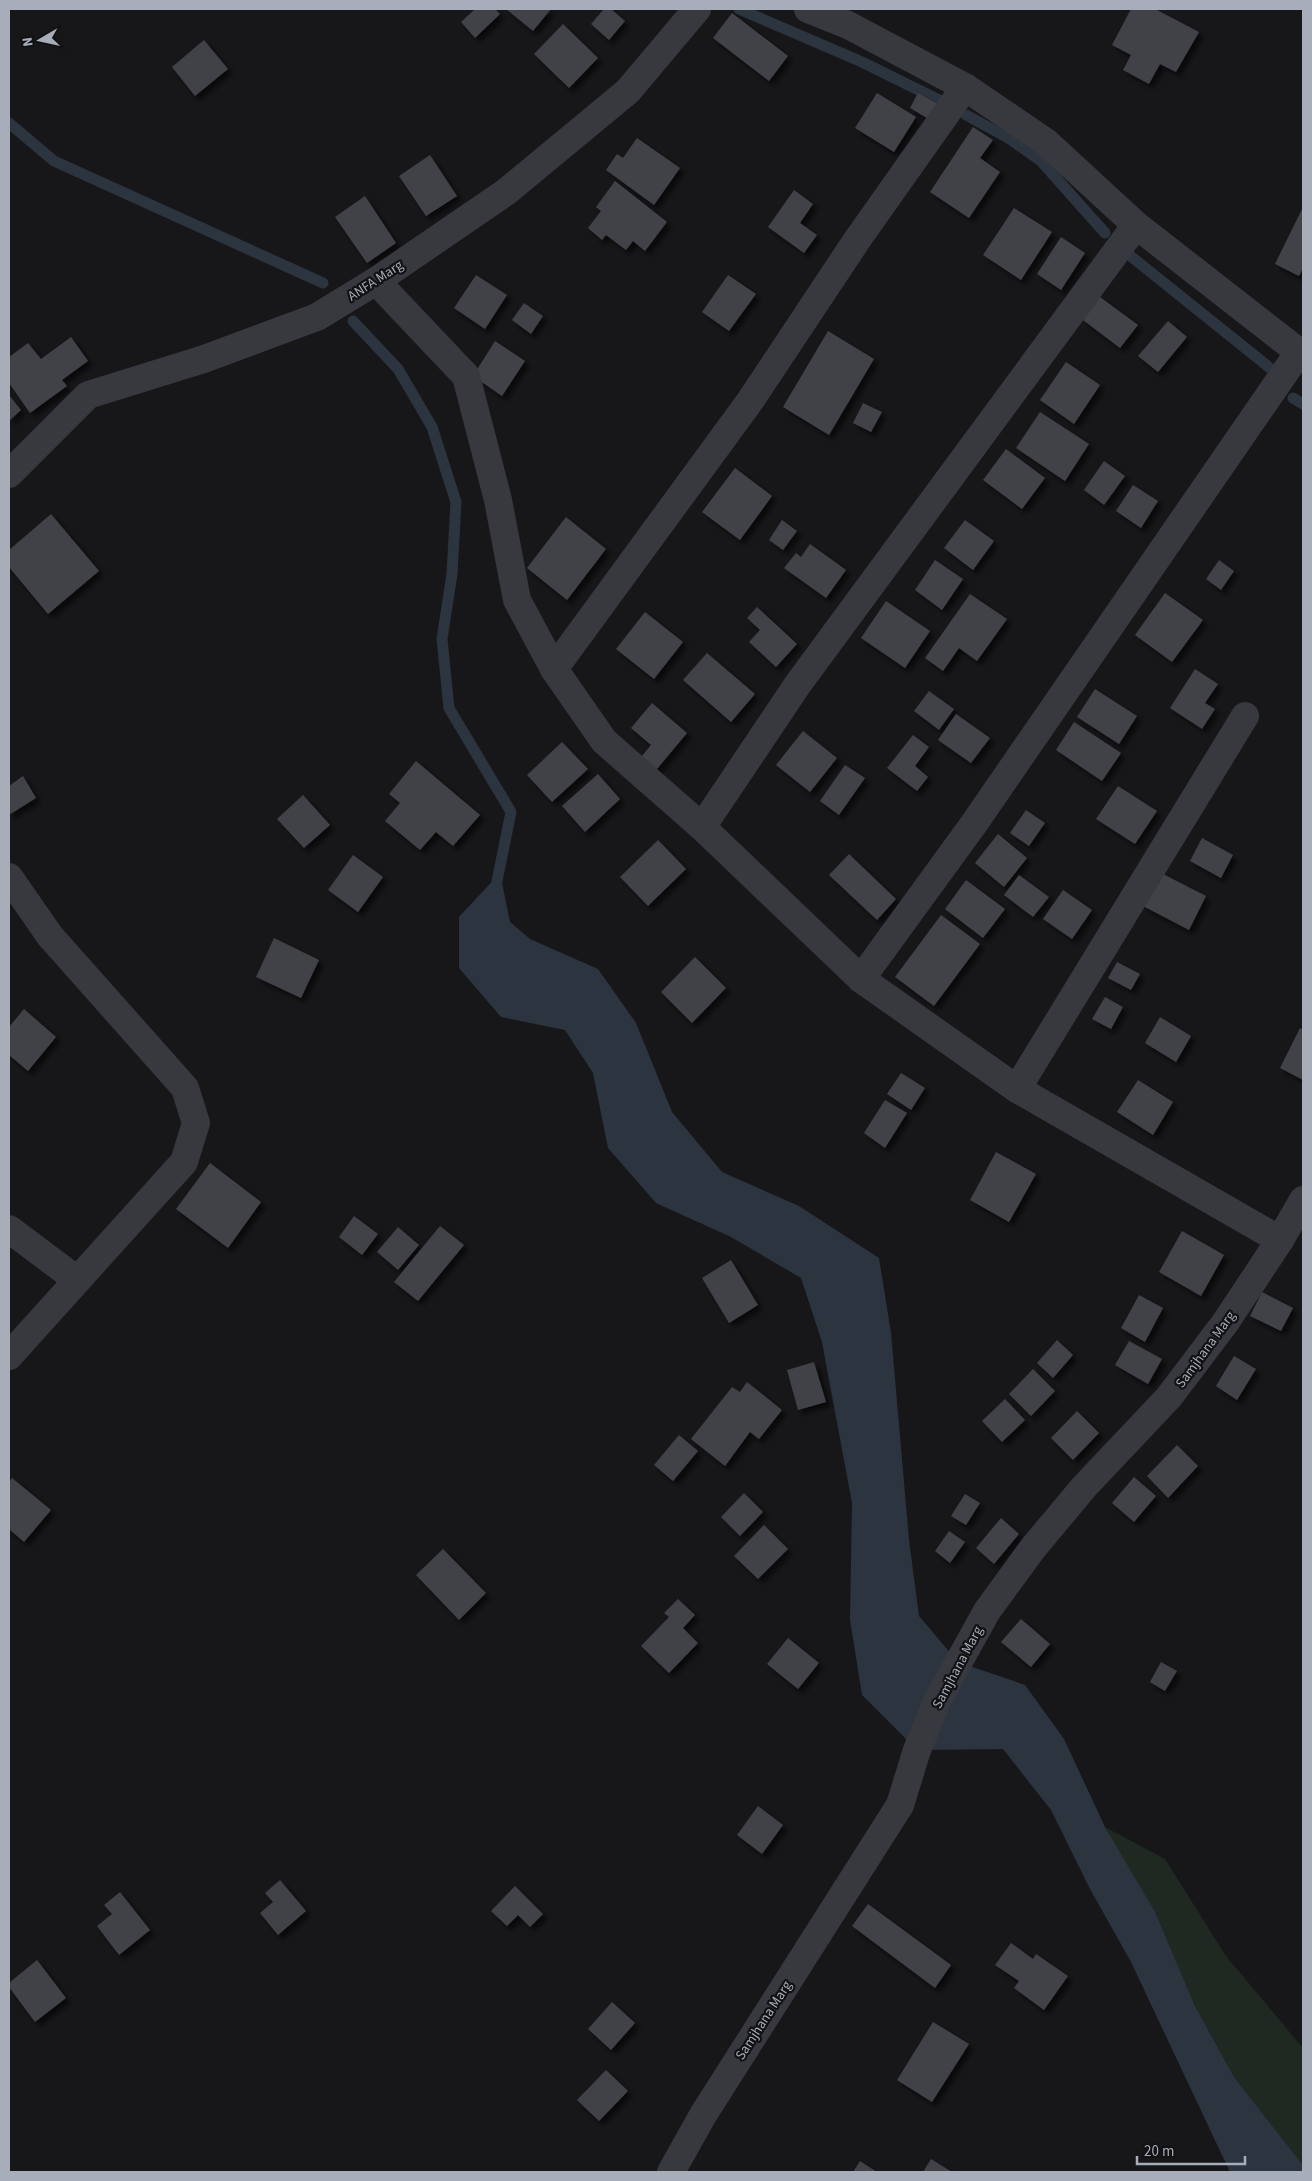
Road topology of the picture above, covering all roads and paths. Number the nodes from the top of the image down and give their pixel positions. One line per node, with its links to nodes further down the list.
1 (697, 9): 5 (street, ANFA Marg)
2 (808, 9): 3 (street)
3 (965, 88): 4 (street); 8 (street)
4 (1136, 225): 6 (street); 10 (street)
5 (376, 281): 7 (street, ANFA Marg); 8 (street)
6 (1301, 353): 12 (street)
7 (9, 474)
8 (554, 669): 10 (street)
9 (1245, 716): 13 (street)
10 (702, 827): 12 (street)
11 (9, 877): 17 (street)
12 (861, 979): 13 (street)
13 (1017, 1089): 16 (street)
14 (1303, 1200): 16 (street, Samjhana Marg)
15 (9, 1229): 17 (street)
16 (1280, 1240): 19 (street, Samjhana Marg)
17 (77, 1280): 18 (street)
18 (9, 1356)
19 (671, 2172)

